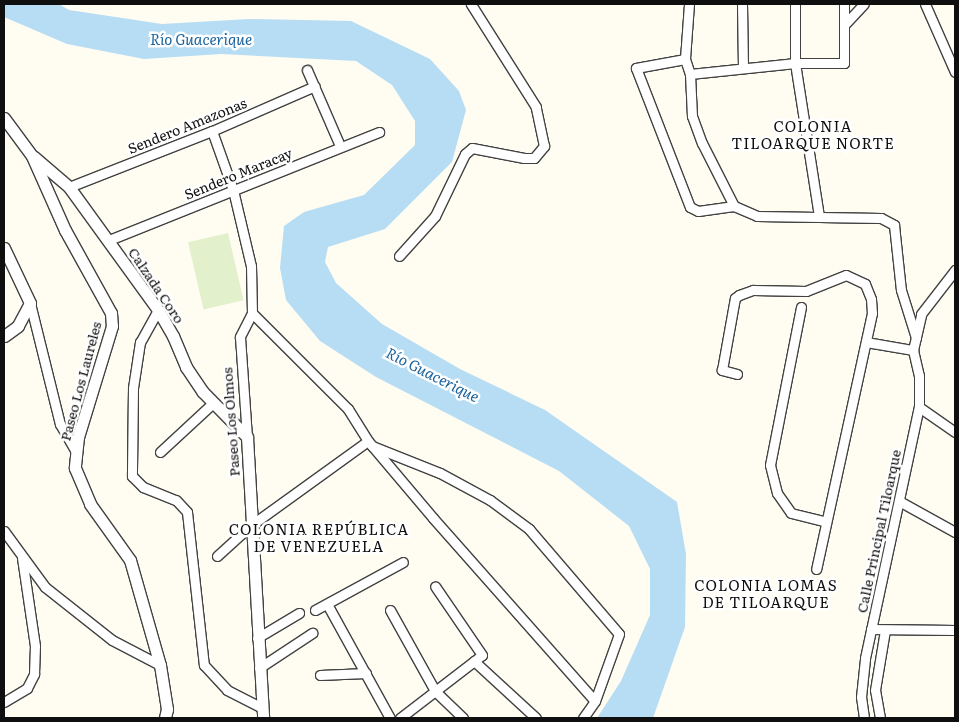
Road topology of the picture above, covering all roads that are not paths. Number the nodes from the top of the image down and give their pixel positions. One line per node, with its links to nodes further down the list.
1 (471, 4): 27 (street)
2 (688, 4): 9 (street)
3 (742, 4): 11 (street)
4 (795, 4): 10 (street)
5 (844, 4): 8 (street)
6 (864, 4): 8 (street)
7 (925, 4): 13 (street)
8 (846, 23): 10 (street)
9 (685, 59): 14 (street); 23 (street)
10 (795, 63): 11 (street); 24 (street)
11 (743, 68): 14 (street)
12 (307, 70): 15 (street)
13 (955, 72)
14 (690, 74): 23 (street)
15 (314, 86): 17 (street, Sendero Amazonas); 19 (street)
16 (4, 118): 20 (street, Paseo Los Laureles)
17 (212, 131): 21 (street, Sendero Amazonas); 22 (street, Paseo Los Olmos)
18 (379, 132): 19 (street, Sendero Maracay)
19 (340, 146): 22 (street, Sendero Maracay)
20 (32, 156): 21 (street, Calzada Coro); 44 (street, Paseo Los Laureles)
21 (69, 187): 25 (street, Calzada Coro)
22 (233, 190): 25 (street, Sendero Maracay); 32 (street, Paseo Los Olmos)
23 (734, 206): 24 (street)
24 (819, 216): 34 (street)
25 (108, 240): 31 (street, Calzada Coro)
26 (4, 248): 29 (street)
27 (399, 256)
28 (955, 270): 34 (street)
29 (30, 303): 33 (street); 44 (street)
30 (801, 307): 46 (street)
31 (158, 310): 38 (street, Calzada Coro); 72 (street)
32 (252, 313): 41 (street, Paseo Los Olmos); 42 (street)
33 (4, 336)
34 (916, 338): 36 (street)
35 (866, 342): 36 (street); 37 (street); 46 (street)
36 (913, 350): 39 (street, Calle Principal Tiloarque)
37 (736, 374)
38 (213, 403): 41 (street, Calzada Coro); 43 (street)
39 (919, 407): 40 (street); 45 (street, Calle Principal Tiloarque)
40 (955, 432)
41 (247, 437): 47 (street, Paseo Los Olmos)
42 (370, 444): 47 (street); 70 (street); 70 (street)
43 (160, 452)
44 (77, 453): 65 (street, Paseo Los Laureles)
45 (899, 501): 49 (street); 59 (street, Calle Principal Tiloarque)
46 (826, 522): 53 (street)
47 (250, 526): 50 (street); 63 (street, Paseo Los Olmos)
48 (4, 531): 51 (street)
49 (955, 532)
50 (216, 556)
51 (22, 557): 65 (street); 71 (street)
52 (403, 562): 55 (street)
53 (816, 569)
54 (435, 586): 64 (street)
55 (326, 604): 56 (street); 67 (street)
56 (315, 610)
57 (390, 610): 69 (street)
58 (299, 613): 63 (street)
59 (871, 629): 60 (street); 79 (street, Calle Principal Tiloarque)
60 (885, 630): 61 (street); 80 (street)
61 (955, 630)
62 (312, 633): 66 (street)
63 (257, 638): 66 (street, Paseo Los Olmos)
64 (474, 661): 69 (street); 77 (street)
65 (160, 666): 73 (street, Paseo Los Laureles)
66 (259, 668): 72 (street, Paseo Los Olmos)
67 (366, 673): 68 (street); 74 (street)
68 (320, 675)
69 (435, 691): 75 (street); 76 (street)
70 (595, 701): 78 (street)
71 (4, 702)
72 (262, 713)
73 (165, 718)
74 (390, 718)
75 (400, 718)
76 (463, 718)
77 (536, 718)
78 (584, 718)
79 (864, 718)
80 (880, 718)

